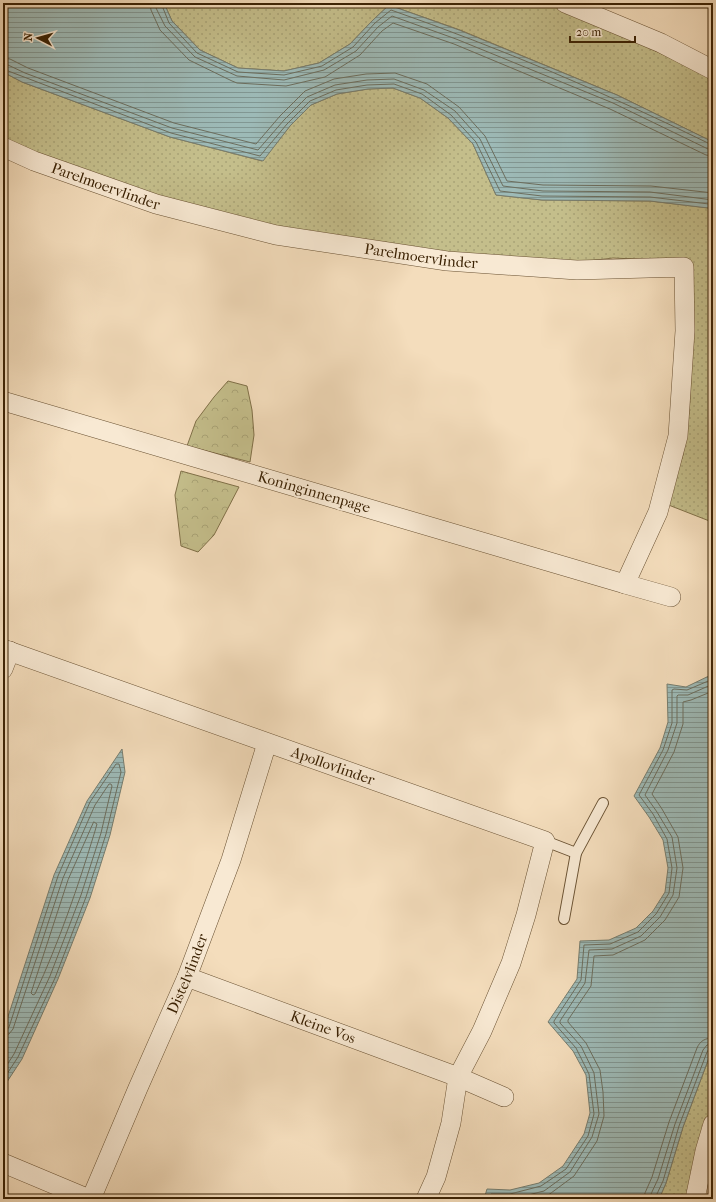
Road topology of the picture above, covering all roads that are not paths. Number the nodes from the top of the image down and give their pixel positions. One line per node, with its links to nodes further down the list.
1 (565, 3): 2 (street)
2 (713, 70)
3 (3, 148): 5 (street, Parelmoervlinder)
4 (3, 401): 5 (street, Koninginnenpage)
5 (625, 584): 6 (street, Koninginnenpage)
6 (670, 597)
7 (6, 650): 8 (street); 9 (street, Apollovlinder)
8 (3, 669)
9 (267, 743): 11 (street, Apollovlinder); 14 (street, Distelvlinder)
10 (603, 803): 12 (lane)
11 (545, 841): 12 (lane); 15 (street)
12 (576, 853): 13 (lane)
13 (564, 919)
14 (187, 977): 15 (street, Kleine Vos); 19 (street, Distelvlinder)
15 (458, 1077): 16 (street, Kleine Vos); 20 (street)
16 (504, 1097)
17 (713, 1124): 21 (street)
18 (3, 1163): 19 (street)
19 (90, 1199)
20 (426, 1199)
21 (695, 1199)

